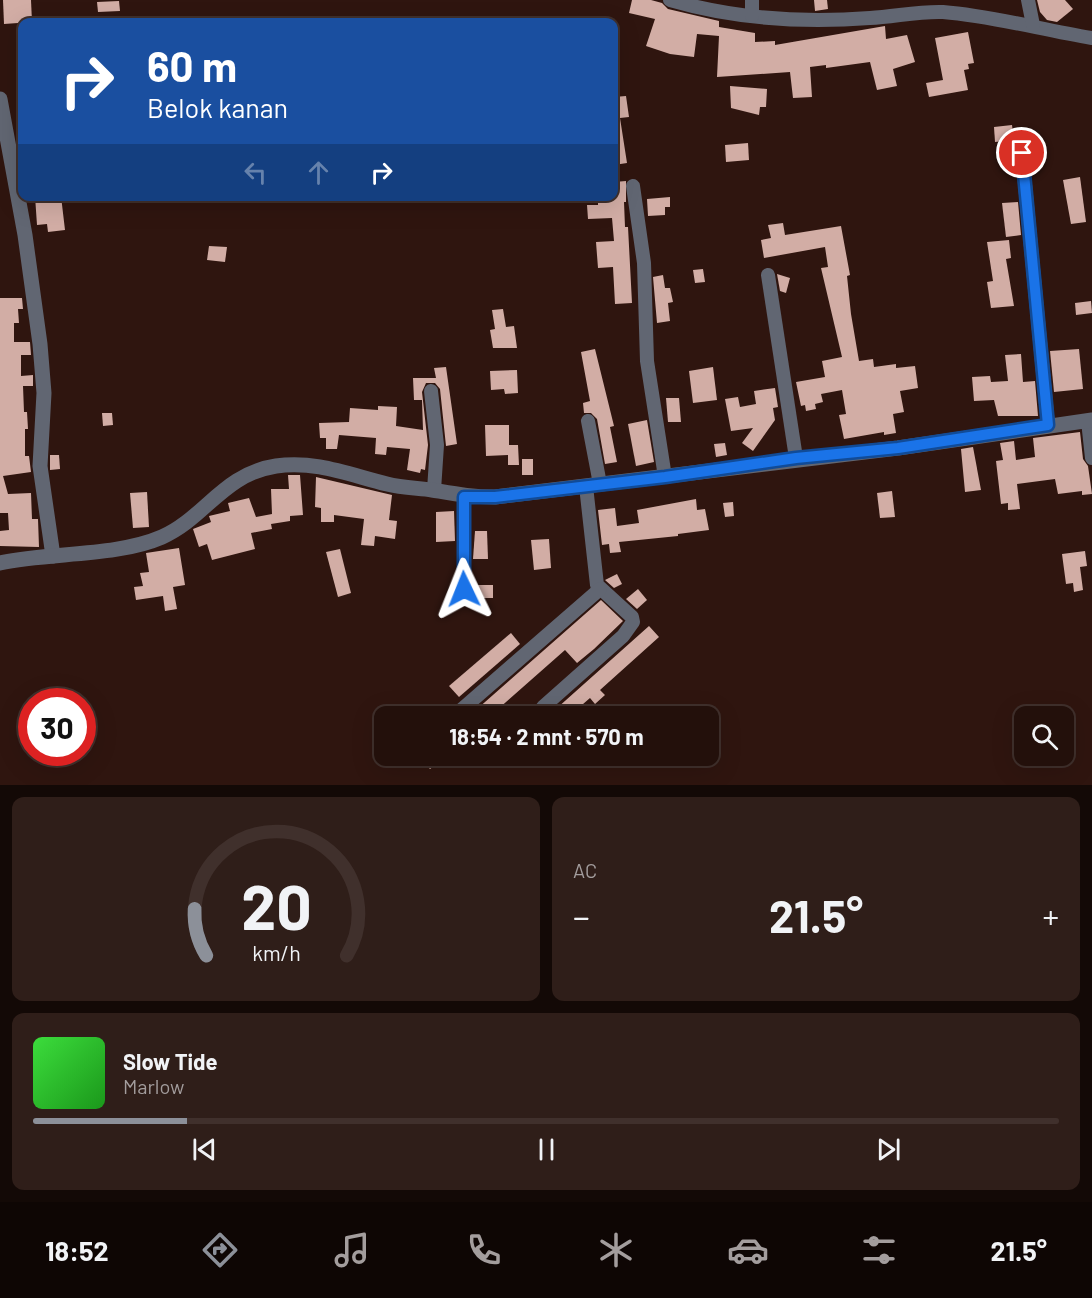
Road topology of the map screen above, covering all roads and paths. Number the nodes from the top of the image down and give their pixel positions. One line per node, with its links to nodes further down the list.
1 (670, 0): 4 (street)
2 (752, 0): 4 (street)
3 (1028, 0): 5 (street)
4 (752, 16): 5 (street)
5 (1033, 25): 6 (street)
6 (1092, 38)
7 (0, 99): 10 (street)
8 (1022, 153): 16 (street)
9 (633, 186): 19 (street)
10 (18, 197)
11 (19, 201): 23 (street)
12 (768, 275): 17 (street)
13 (431, 391): 21 (street)
14 (1090, 421): 16 (street); 18 (street)
15 (588, 422): 20 (street)
16 (1048, 425): 17 (street)
17 (796, 458): 19 (street)
18 (1092, 458)
19 (665, 477): 20 (street)
20 (593, 485): 22 (street); 26 (street)
21 (434, 490): 22 (street); 23 (street)
22 (464, 497): 25 (street)
23 (53, 556): 24 (street)
24 (0, 563)
25 (464, 589)
26 (600, 589): 27 (street); 28 (street)
27 (466, 706)
28 (544, 706)

